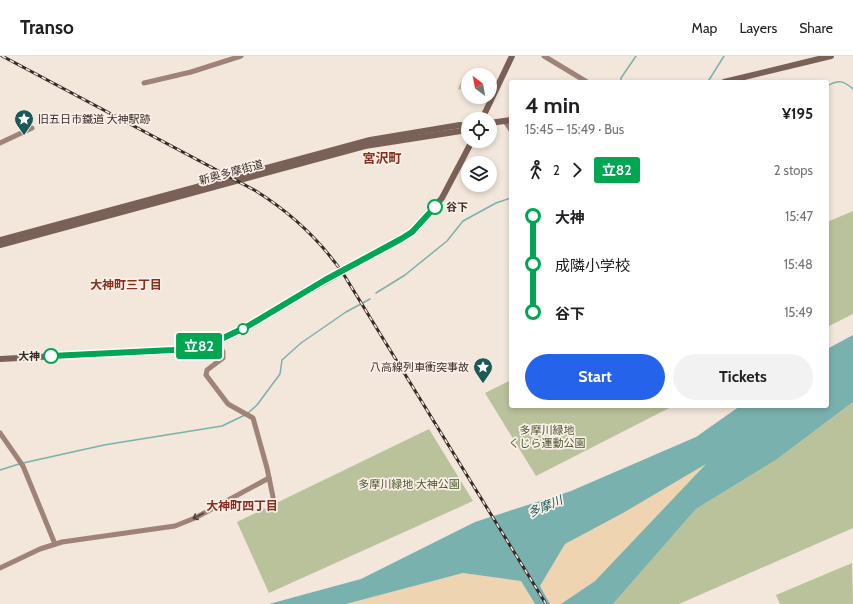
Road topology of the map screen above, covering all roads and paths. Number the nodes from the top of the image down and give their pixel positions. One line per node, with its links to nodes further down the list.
1 (241, 56): 7 (street)
2 (512, 56): 8 (main road)
3 (544, 56): 5 (street)
4 (831, 56): 6 (main road)
5 (584, 80)
6 (732, 80)
7 (144, 83)
8 (485, 112)
9 (508, 120): 10 (main road)
10 (497, 122)
11 (461, 125): 16 (main road, 新奥多摩街道)
12 (32, 128): 14 (street)
13 (461, 131): 17 (main road, 新奥多摩街道)
14 (0, 143)
15 (468, 148): 18 (main road)
16 (0, 240)
17 (0, 245)
18 (217, 341): 19 (main road); 21 (street)
19 (0, 359)
20 (0, 433): 23 (street)
21 (269, 478): 22 (street); 23 (street, one-way to 23)
22 (273, 497)
23 (55, 544): 24 (street)
24 (0, 568)

